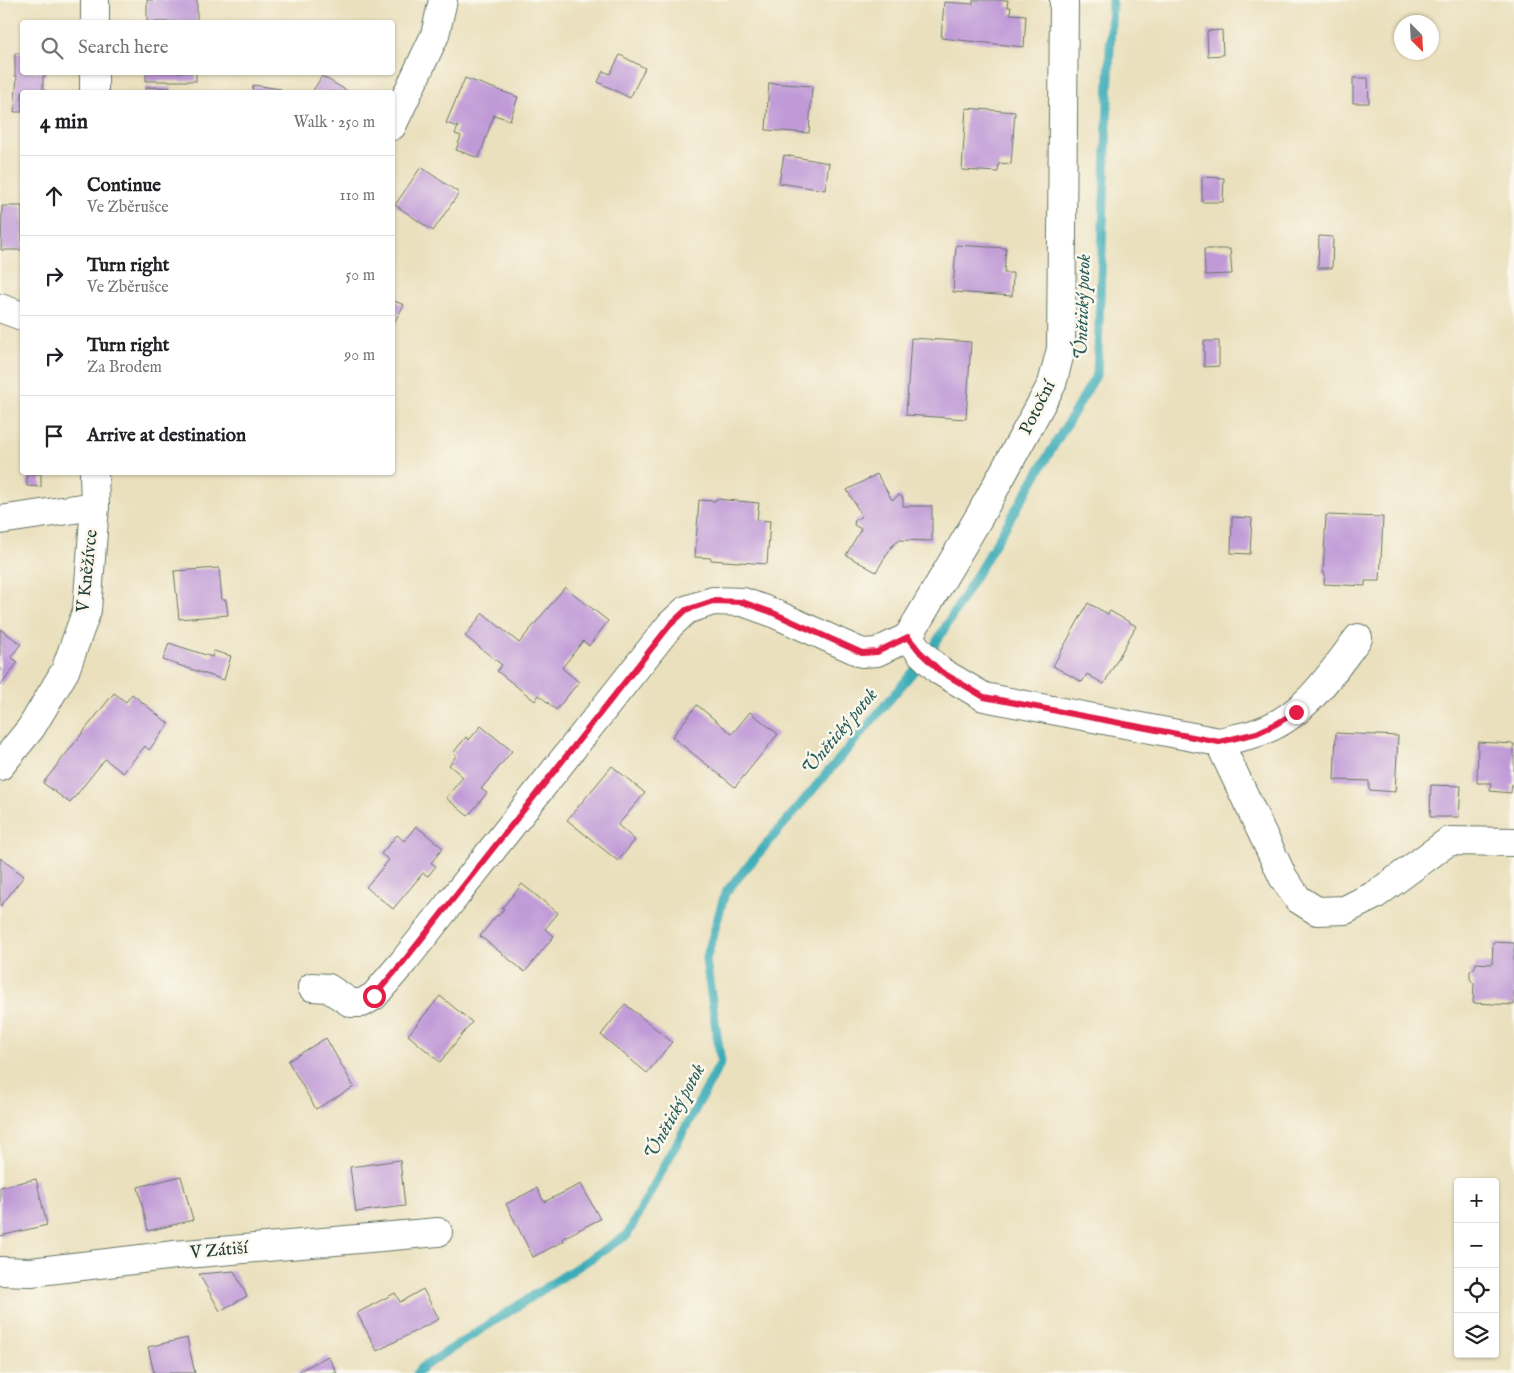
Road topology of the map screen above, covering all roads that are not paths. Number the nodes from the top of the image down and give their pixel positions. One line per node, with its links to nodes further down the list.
1 (95, 0): 4 (street)
2 (443, 0): 7 (street)
3 (1064, 0): 14 (street, Potoční)
4 (95, 20)
5 (94, 75): 6 (street)
6 (94, 90)
7 (395, 120)
8 (0, 308): 9 (street)
9 (20, 315)
10 (94, 475): 11 (street, V Kněžívce)
11 (95, 506): 12 (street); 16 (street, V Kněžívce)
12 (0, 520)
13 (1358, 638): 15 (street)
14 (914, 645): 15 (street); 18 (street)
15 (1219, 742): 17 (street)
16 (0, 766)
17 (1514, 842)
18 (312, 987)
19 (438, 1232): 20 (street, V Zátiší)
20 (0, 1270)

